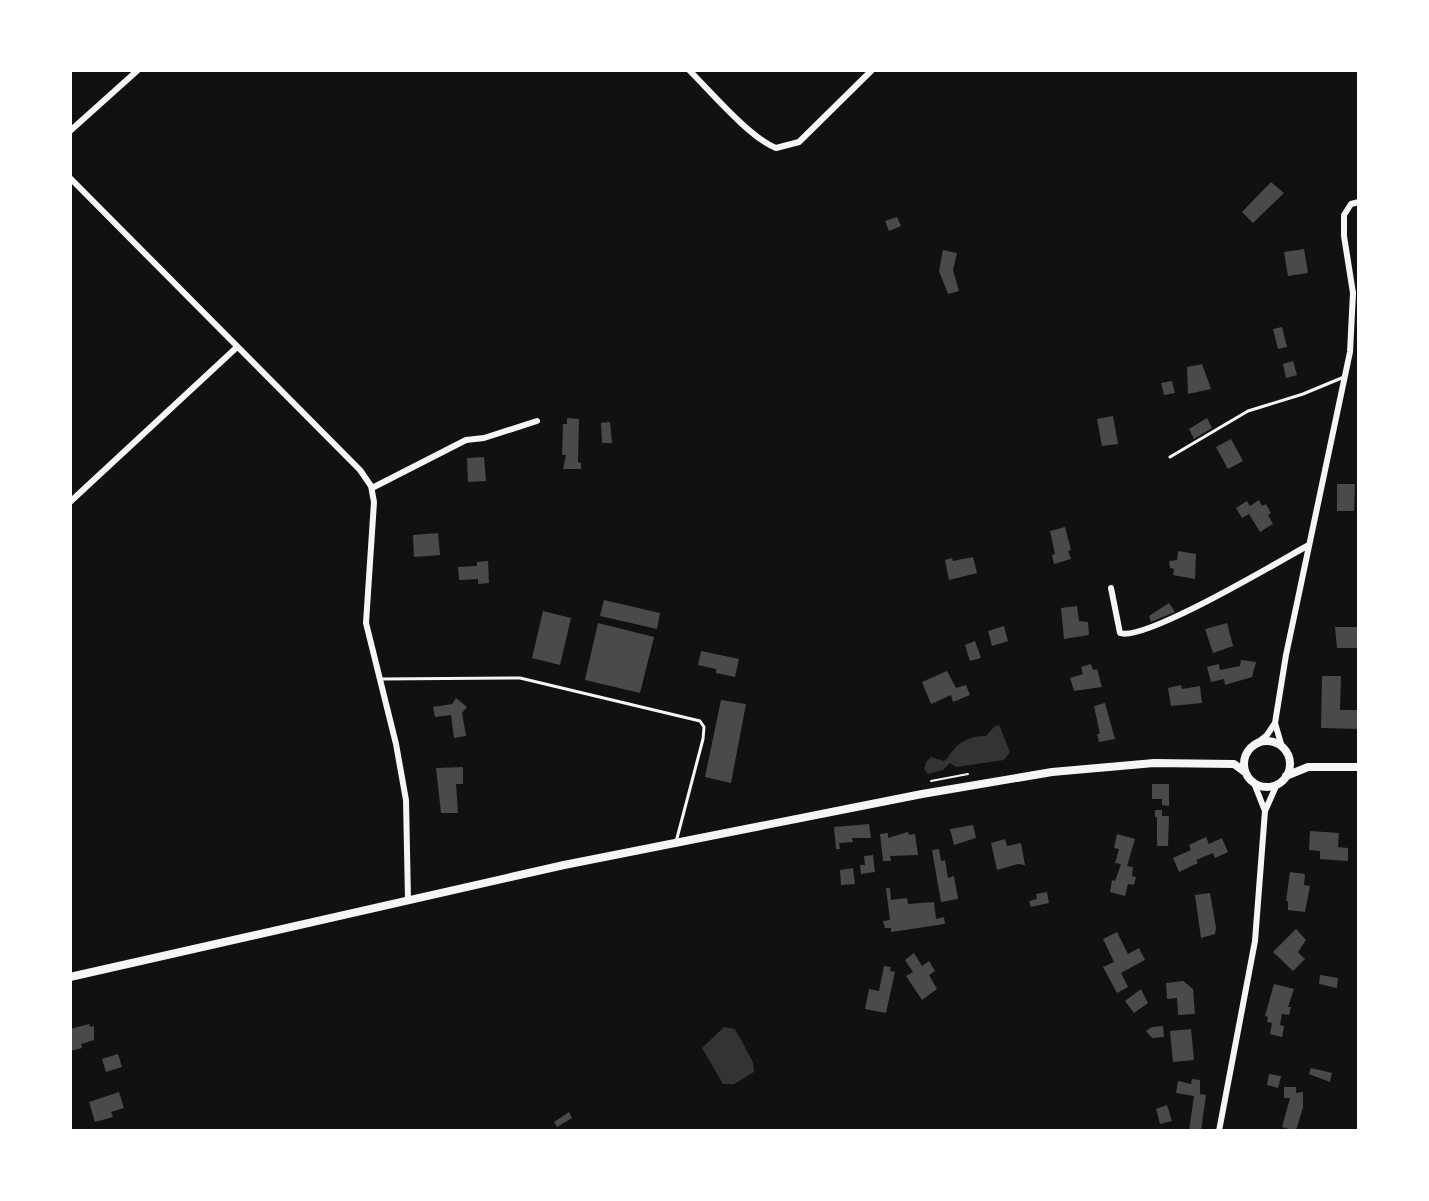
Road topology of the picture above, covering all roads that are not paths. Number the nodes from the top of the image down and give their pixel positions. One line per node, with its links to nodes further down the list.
1 (138, 70): 4 (street)
2 (689, 70): 3 (street)
3 (872, 70)
4 (70, 131)
5 (70, 178): 7 (street)
6 (1359, 202): 8 (street)
7 (236, 348): 11 (street); 12 (street)
8 (1345, 376): 10 (lane); 13 (street)
9 (537, 421): 11 (street)
10 (1170, 457)
11 (372, 488): 15 (street)
12 (70, 502)
13 (1307, 546): 14 (street); 16 (street)
14 (1111, 588)
15 (381, 679): 29 (lane); 30 (street)
16 (1275, 723): 17 (street); 18 (street)
17 (1257, 743): 18 (main road); 19 (main road)
18 (1282, 747): 20 (main road)
19 (1246, 755): 21 (main road); 24 (main road)
20 (1288, 758): 22 (main road); 25 (main road)
21 (1234, 764): 24 (main road); 29 (main road)
22 (1308, 767): 23 (main road); 25 (main road)
23 (1359, 767)
24 (1245, 772): 26 (main road)
25 (1286, 776): 27 (main road)
26 (1254, 783): 27 (main road); 28 (street)
27 (1277, 784): 28 (street)
28 (1265, 811): 32 (street)
29 (676, 842): 30 (main road)
30 (408, 900): 31 (main road)
31 (70, 977)
32 (1219, 1131)

